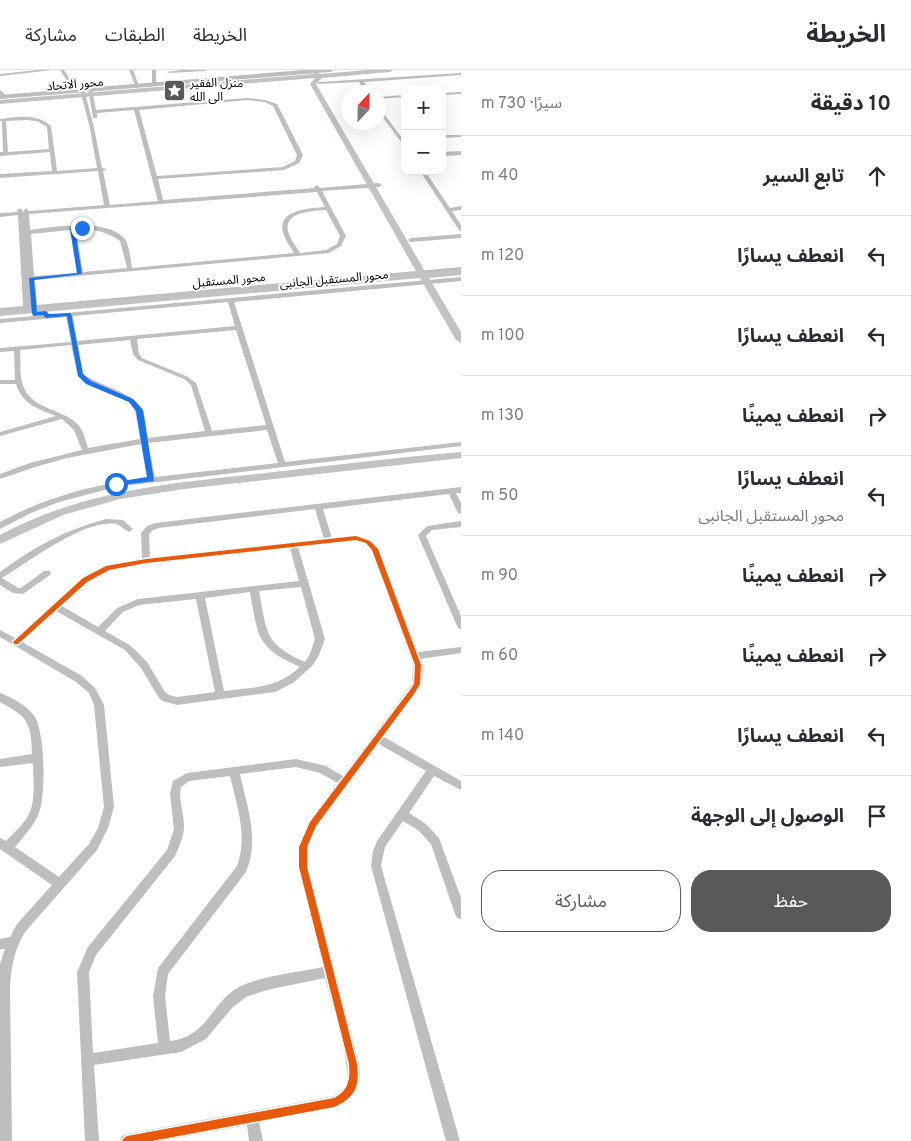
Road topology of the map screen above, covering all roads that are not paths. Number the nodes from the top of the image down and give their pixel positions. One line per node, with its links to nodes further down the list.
1 (51, 70): 12 (street)
2 (62, 70): 20 (street)
3 (131, 70): 18 (street)
4 (154, 70): 17 (street)
5 (205, 70): 9 (street); 14 (street)
6 (330, 70): 13 (main road)
7 (365, 70): 13 (street, محور الاتحاد)
8 (390, 70): 13 (street, محور الاتحاد)
9 (169, 71): 16 (street)
10 (297, 71): 13 (main road); 14 (main road)
11 (461, 74): 15 (street)
12 (0, 76)
13 (317, 77): 15 (street); 20 (street, محور الاتحاد); 42 (street)
14 (211, 80): 16 (main road)
15 (360, 81): 19 (street)
16 (172, 83): 17 (main road)
17 (154, 84): 18 (main road)
18 (137, 85): 20 (main road)
19 (363, 85)
20 (85, 92): 24 (main road); 27 (street); 37 (street)
21 (461, 92): 22 (street)
22 (446, 94)
23 (401, 96): 25 (street)
24 (1, 97)
25 (386, 97)
26 (136, 108): 27 (street); 41 (street); 41 (street)
27 (94, 112): 37 (street)
28 (386, 118): 31 (street)
29 (2, 120): 33 (street); 35 (street)
30 (461, 136): 32 (street)
31 (401, 137)
32 (446, 137)
33 (52, 150): 35 (street); 38 (street)
34 (461, 153): 36 (street)
35 (3, 154)
36 (446, 154)
37 (103, 167): 38 (street); 45 (street)
38 (55, 171): 39 (street)
39 (0, 175)
40 (425, 175): 48 (street)
41 (154, 178): 44 (street)
42 (374, 184): 43 (street); 55 (street); 60 (street)
43 (318, 188): 44 (street); 46 (street)
44 (160, 201): 45 (street)
45 (110, 205): 49 (street)
46 (328, 208): 56 (street); 56 (street)
47 (461, 208): 48 (street)
48 (448, 210): 52 (street)
49 (23, 211): 50 (street); 53 (street)
50 (0, 213)
51 (72, 228): 53 (street); 57 (street); 59 (street)
52 (461, 229)
53 (24, 232): 62 (street)
54 (461, 236): 55 (street)
55 (411, 240): 60 (street)
56 (298, 255): 57 (street)
57 (130, 270): 59 (street)
58 (461, 270): 60 (street, محور المستقبل)
59 (80, 274): 62 (street)
60 (428, 277): 61 (street, محور المستقبل); 63 (street, محور المستقبل الجانبى); 64 (street, محور المستقبل); 66 (street, محور المستقبل); 70 (street); 73 (street)
61 (461, 277)
62 (28, 279): 64 (street)
63 (230, 300): 67 (street, محور المستقبل الجانبى); 71 (street)
64 (31, 310): 65 (street, محور المستقبل); 66 (street, محور المستقبل); 68 (street, محور المستقبل)
65 (0, 311)
66 (46, 314): 67 (street, محور المستقبل الجانبى); 69 (street, محور المستقبل الجانبى)
67 (69, 314): 74 (street)
68 (0, 317)
69 (0, 321)
70 (461, 324)
71 (239, 328): 72 (street); 80 (street)
72 (133, 338): 74 (street); 81 (street)
73 (461, 340)
74 (74, 343): 75 (street); 83 (street)
75 (17, 348): 76 (street); 78 (street)
76 (0, 350)
77 (0, 382): 78 (street)
78 (19, 382): 79 (street)
79 (62, 417): 82 (street); 85 (street)
80 (270, 427): 81 (street); 87 (street)
81 (209, 433): 83 (street)
82 (0, 434)
83 (145, 440): 85 (street); 89 (street)
84 (461, 444): 87 (street)
85 (85, 450): 88 (street)
86 (461, 455): 87 (street)
87 (289, 467): 89 (street); 97 (street)
88 (0, 477)
89 (151, 479): 95 (street)
90 (461, 490): 91 (street)
91 (451, 491): 92 (street); 93 (street)
92 (318, 506): 98 (street); 100 (street)
93 (461, 512)
94 (461, 524): 108 (street)
95 (0, 526)
96 (129, 529): 102 (street)
97 (0, 540)
98 (328, 540): 99 (street); 114 (street)
99 (293, 545): 100 (street); 104 (street)
100 (146, 561): 107 (street)
101 (47, 573): 103 (street)
102 (0, 576)
103 (0, 581)
104 (305, 582): 105 (street); 115 (street)
105 (254, 588): 106 (street); 115 (street)
106 (200, 595): 110 (street); 116 (street)
107 (56, 607): 110 (street); 112 (street)
108 (457, 607): 109 (street)
109 (461, 626)
110 (99, 631): 116 (street)
111 (0, 633): 112 (street)
112 (16, 642): 127 (street)
113 (461, 650): 114 (street)
114 (415, 656): 118 (street)
115 (306, 666): 116 (street)
116 (220, 696)
117 (0, 697): 119 (street)
118 (378, 739): 122 (street); 123 (street)
119 (37, 758): 120 (street); 126 (street)
120 (0, 763)
121 (234, 770): 123 (street); 132 (street); 133 (street)
122 (433, 770): 124 (street); 125 (street)
123 (344, 782): 131 (street)
124 (461, 786)
125 (402, 814): 128 (street); 140 (street)
126 (3, 845): 127 (street)
127 (60, 884): 129 (street)
128 (461, 914)
129 (13, 942): 130 (street); 136 (street)
130 (0, 944)
131 (330, 971): 132 (street); 134 (street)
132 (164, 1048): 133 (street)
133 (87, 1060): 137 (street)
134 (252, 1117): 135 (street); 139 (street)
135 (174, 1137): 138 (street)
136 (5, 1141)
137 (92, 1141)
138 (127, 1141)
139 (256, 1141)
140 (453, 1141)

